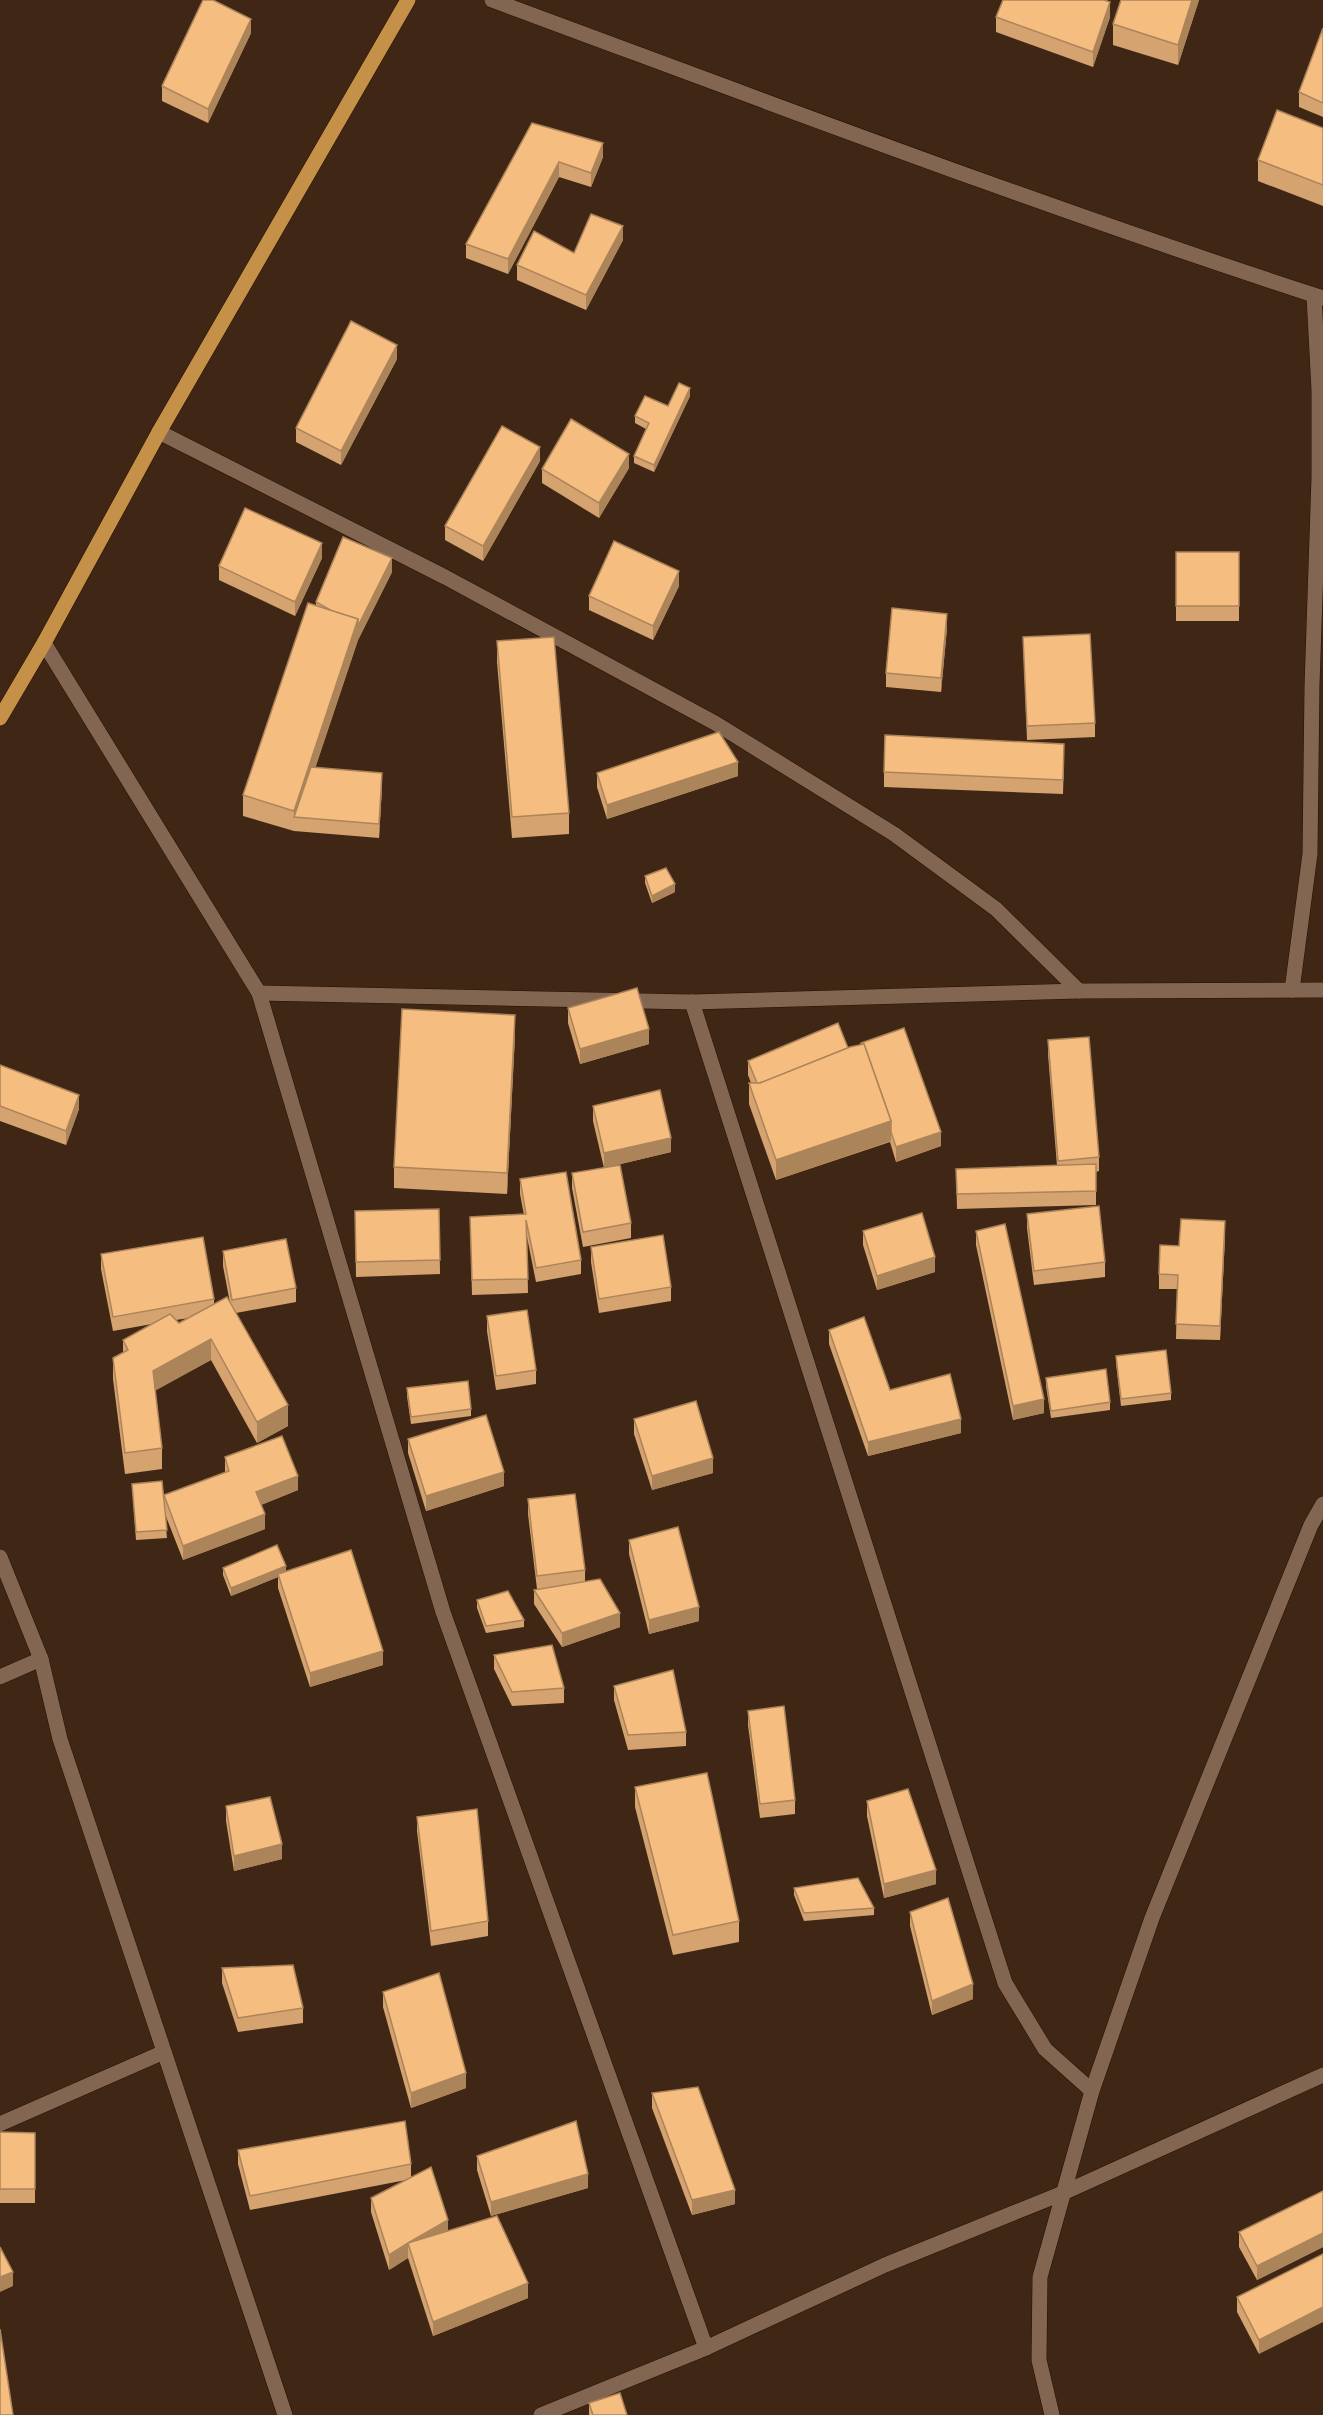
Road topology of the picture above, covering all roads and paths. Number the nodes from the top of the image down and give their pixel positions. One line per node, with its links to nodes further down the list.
1 (408, 0): 4 (main road)
2 (492, 0): 3 (street)
3 (1319, 297): 7 (street)
4 (159, 432): 5 (main road); 9 (street)
5 (44, 643): 6 (main road); 10 (street)
6 (0, 718)
7 (1292, 990): 8 (street); 9 (street)
8 (1323, 990)
9 (1079, 991): 11 (street)
10 (259, 993): 11 (street); 21 (street)
11 (692, 1002): 18 (street)
12 (1323, 1504): 18 (street)
13 (0, 1557): 14 (street)
14 (41, 1659): 15 (street); 16 (street)
15 (0, 1677)
16 (164, 2052): 19 (street); 22 (street)
17 (1323, 2075): 20 (street)
18 (1092, 2091): 20 (street)
19 (0, 2124)
20 (1063, 2193): 21 (street); 24 (street)
21 (706, 2348): 23 (street)
22 (285, 2415)
23 (541, 2415)
24 (1052, 2415)

